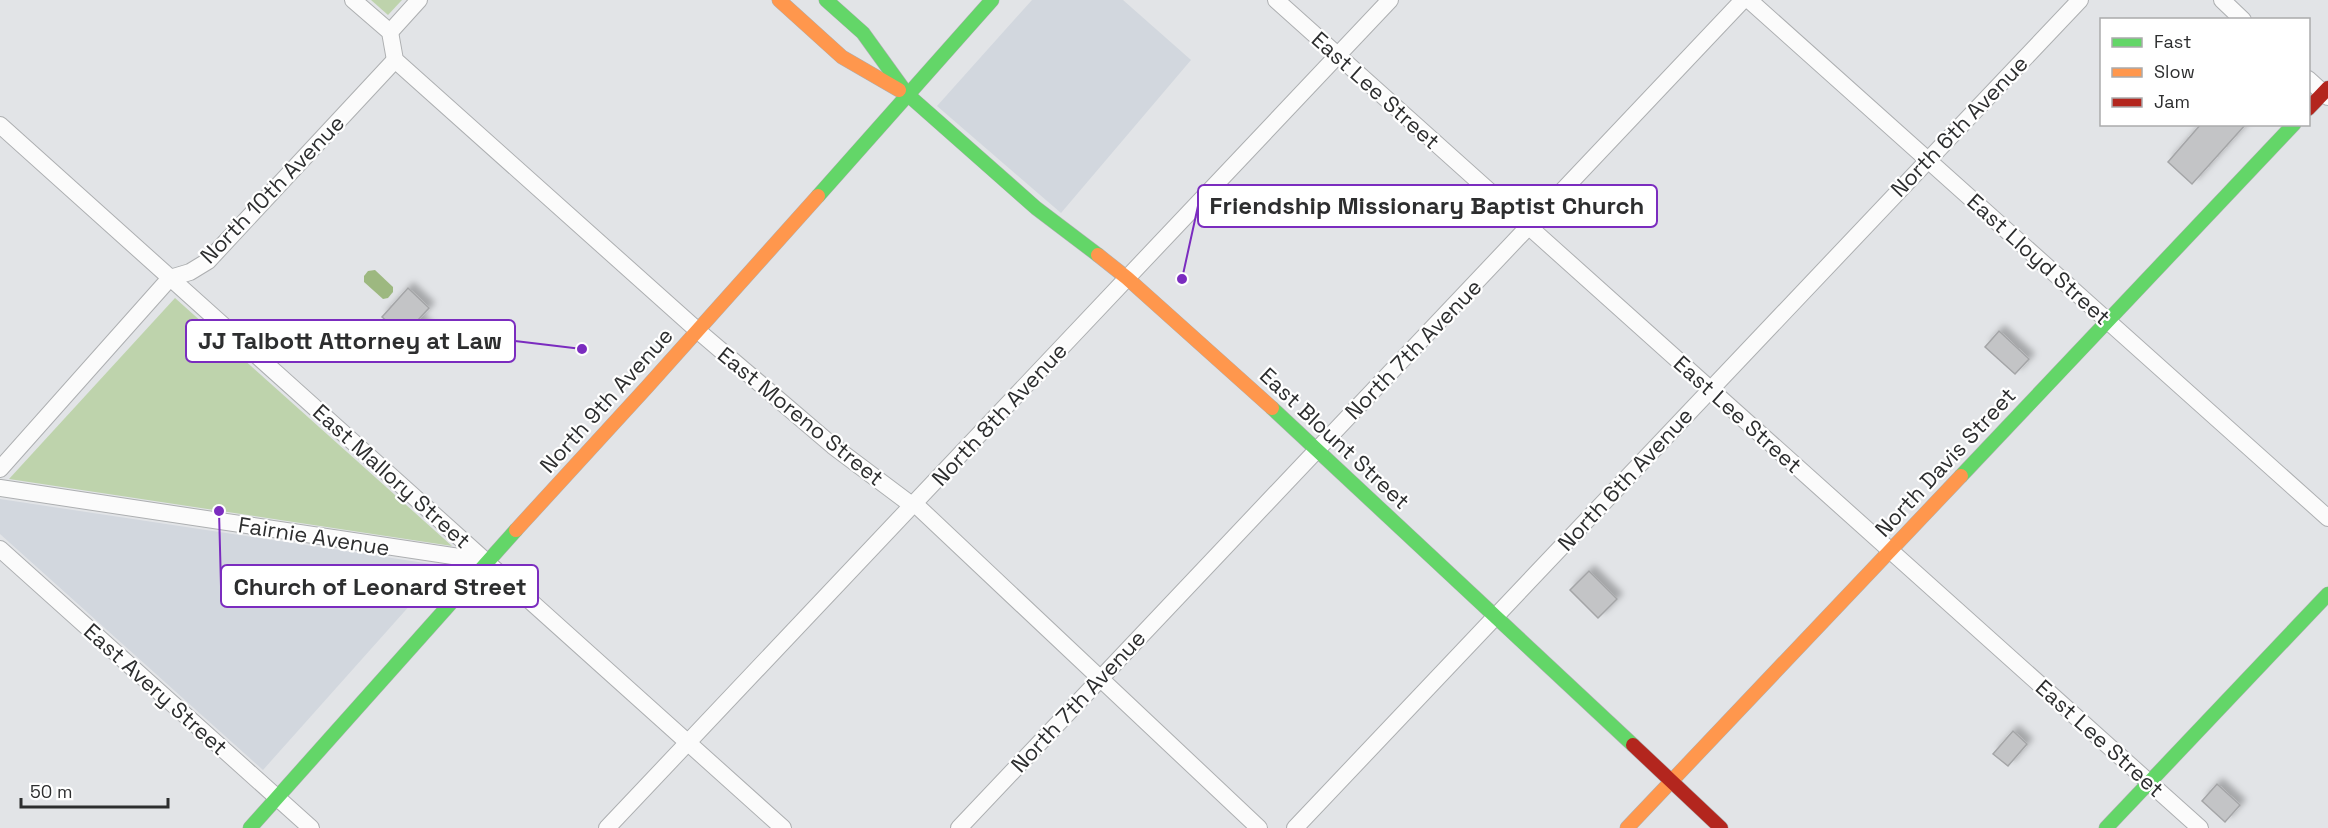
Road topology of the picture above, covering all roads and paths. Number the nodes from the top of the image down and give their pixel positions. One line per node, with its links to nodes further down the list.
1 (353, 0): 13 (street)
2 (418, 0): 13 (street)
3 (779, 0): 18 (main road, East Blount Street)
4 (826, 0): 18 (main road, East Blount Street)
5 (992, 0): 18 (main road, North 9th Avenue)
6 (1276, 0): 14 (street, East Lee Street)
7 (1390, 0): 14 (street, North 8th Avenue)
8 (1743, 0): 23 (street, North 7th Avenue)
9 (1749, 0): 22 (street, East Lloyd Street)
10 (2080, 0): 22 (street, North 6th Avenue)
11 (2222, 0): 12 (street)
12 (2241, 18)
13 (390, 32): 15 (street)
14 (1338, 55): 23 (street, East Lee Street); 25 (street, North 8th Avenue)
15 (394, 60): 24 (street, North 10th Avenue); 27 (street, East Moreno Street)
16 (2310, 81): 17 (street)
17 (2326, 93): 19 (main road)
18 (907, 94): 25 (main road, East Blount Street); 27 (main road, North 9th Avenue)
19 (2310, 107)
20 (0, 125): 24 (street, East Mallory Street)
21 (2292, 126): 26 (main road, North Davis Street)
22 (1927, 159): 26 (street, East Lloyd Street); 28 (street, North 6th Avenue)
23 (1529, 227): 28 (street, East Lee Street); 29 (street, North 7th Avenue)
24 (170, 278): 30 (street, North 10th Avenue); 36 (street, East Mallory Street)
25 (1127, 278): 29 (main road, East Blount Street); 32 (street, North 8th Avenue)
26 (2107, 320): 33 (street, East Lloyd Street); 35 (main road, North Davis Street)
27 (697, 330): 32 (street, East Moreno Street); 36 (main road, North 9th Avenue)
28 (1710, 389): 35 (street, East Lee Street); 38 (street, North 6th Avenue)
29 (1317, 449): 38 (main road, East Blount Street); 39 (street, North 7th Avenue)
30 (0, 469)
31 (0, 488): 36 (street, Fairnie Avenue)
32 (915, 504): 39 (street, East Moreno Street); 40 (street, North 8th Avenue)
33 (2328, 518)
34 (0, 549): 43 (street, East Avery Street)
35 (1890, 551): 41 (main road, North Davis Street); 42 (street, East Lee Street)
36 (487, 561): 40 (street, East Mallory Street); 43 (main road, North 9th Avenue)
37 (2328, 594): 42 (main road)
38 (1495, 617): 41 (main road, East Blount Street); 50 (street, North 6th Avenue)
39 (1101, 678): 48 (street, North 7th Avenue); 49 (street, East Moreno Street)
40 (688, 743): 46 (street, North 8th Avenue); 47 (street, East Mallory Street)
41 (1670, 783): 51 (main road, North Davis Street); 52 (main road, East Blount Street)
42 (2149, 783): 53 (main road); 54 (street, East Lee Street)
43 (277, 798): 44 (main road, North 9th Avenue); 45 (street, East Avery Street)
44 (250, 828)
45 (312, 828)
46 (607, 828)
47 (783, 828)
48 (959, 828)
49 (1259, 828)
50 (1295, 828)
51 (1627, 828)
52 (1720, 828)
53 (2106, 828)
54 (2200, 828)

